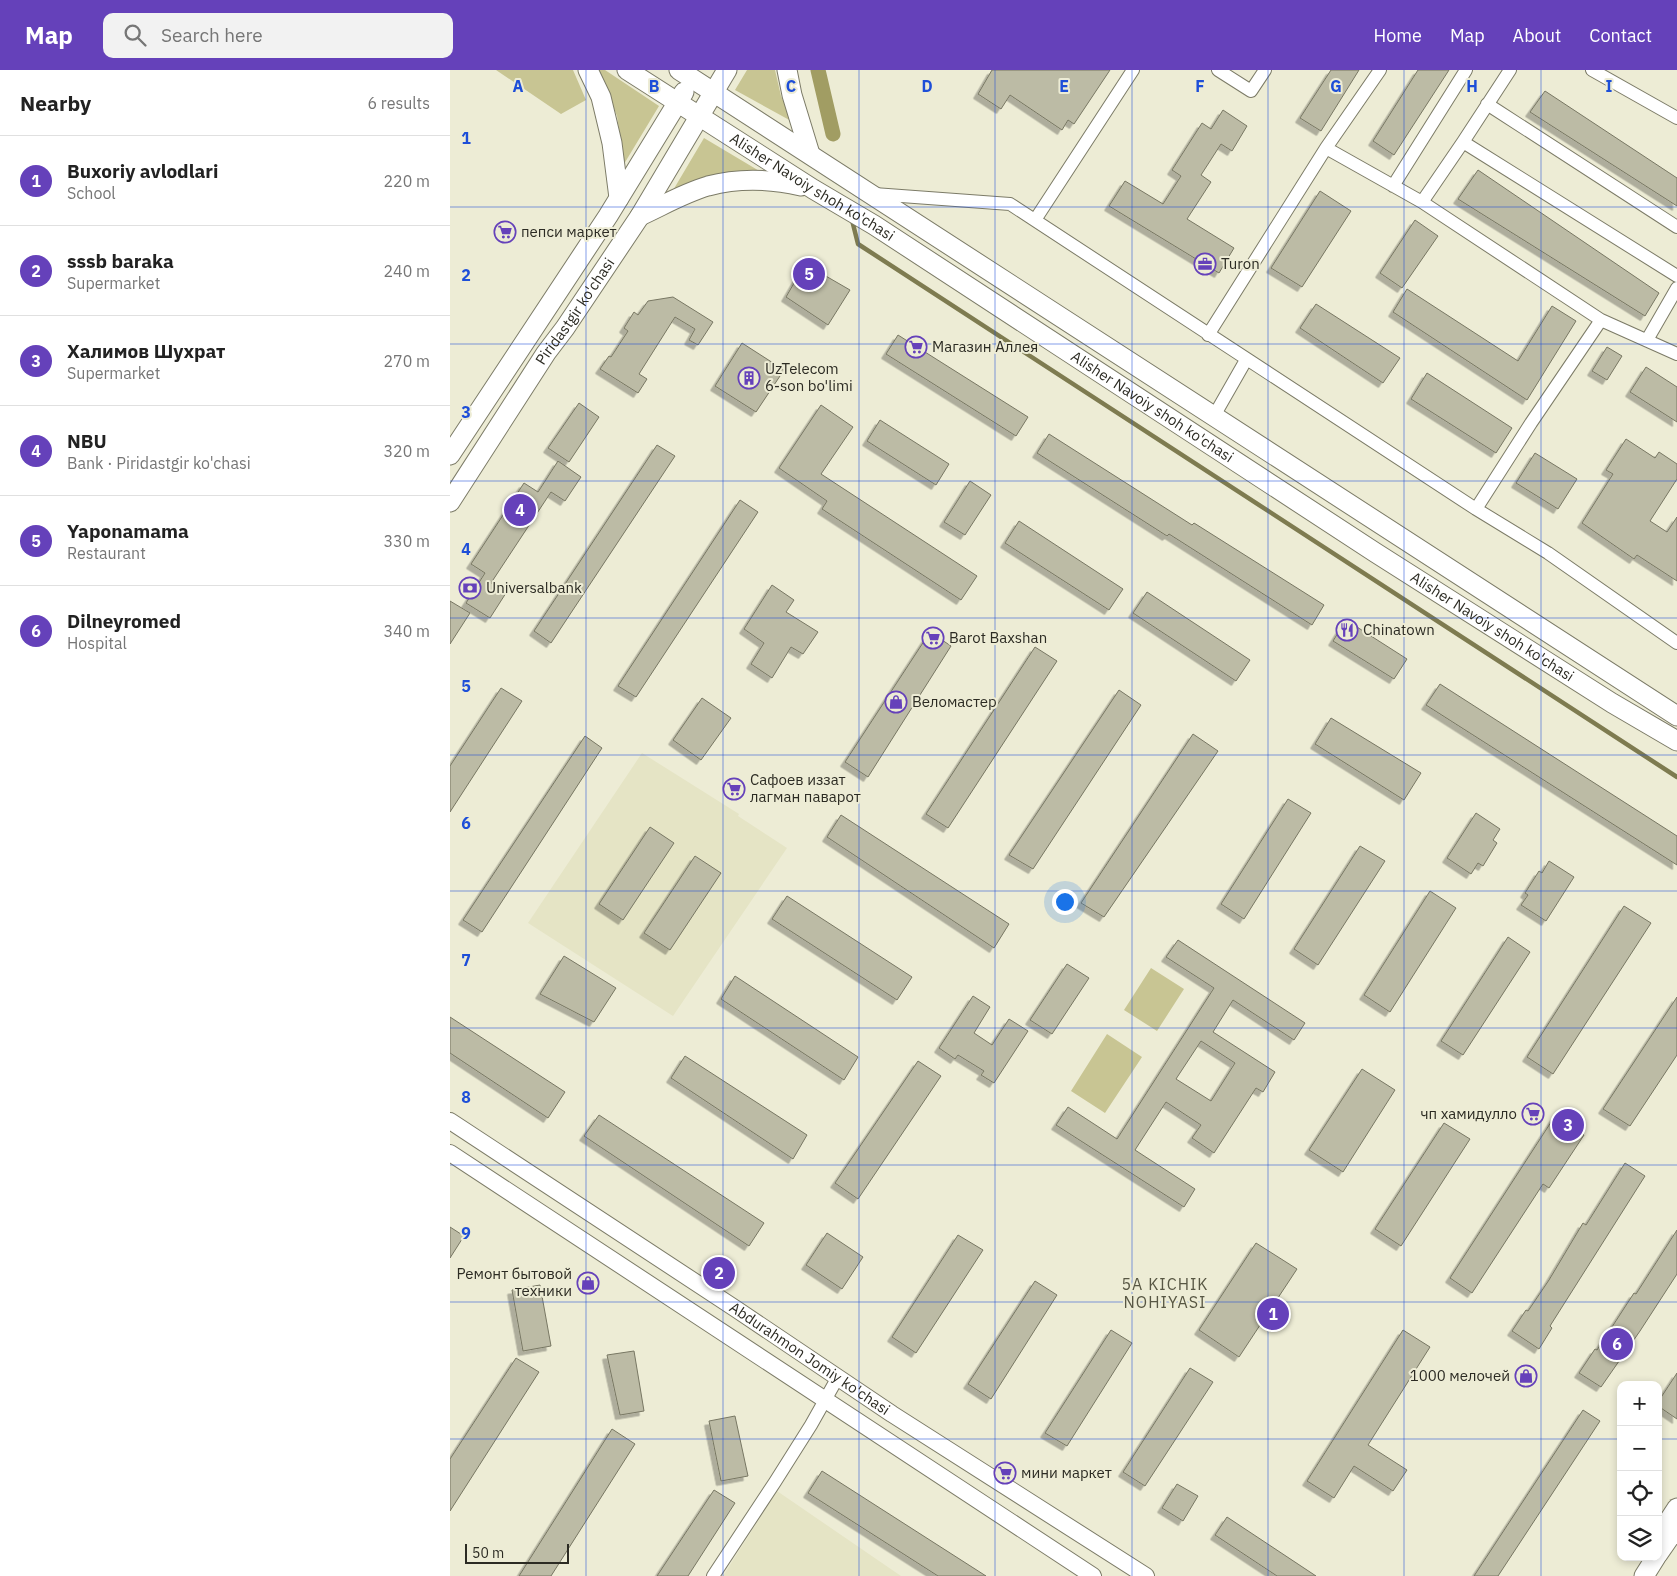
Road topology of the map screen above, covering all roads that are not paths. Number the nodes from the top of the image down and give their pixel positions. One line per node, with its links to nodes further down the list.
1 (588, 70): 24 (main road)
2 (627, 70): 14 (main road, Alisher Navoiy shoh ko'chasi)
3 (727, 70): 13 (main road, Piridastgir ko'chasi)
4 (787, 70): 20 (main road)
5 (1133, 70): 27 (street)
6 (1218, 70): 7 (street)
7 (1264, 70)
8 (1380, 70): 19 (street)
9 (1466, 70): 21 (street)
10 (1510, 70): 15 (street)
11 (1592, 70): 17 (street)
12 (690, 73): 13 (main road, Alisher Navoiy shoh ko'chasi); 14 (main road, Piridastgir ko'chasi)
13 (714, 93): 16 (main road, Piridastgir ko'chasi); 20 (main road, Alisher Navoiy shoh ko'chasi)
14 (678, 102): 16 (main road, Alisher Navoiy shoh ko'chasi); 24 (main road, Piridastgir ko'chasi)
15 (1487, 104): 18 (street); 28 (street)
16 (701, 116): 22 (main road, Alisher Navoiy shoh ko'chasi); 26 (main road, Piridastgir ko'chasi)
17 (1677, 118)
18 (1463, 142): 25 (street); 29 (street)
19 (1326, 148): 21 (street); 32 (street)
20 (810, 154): 23 (main road, Alisher Navoiy shoh ko'chasi)
21 (1393, 186): 25 (street)
22 (813, 189): 26 (main road); 42 (main road, Alisher Navoiy shoh ko'chasi)
23 (872, 194): 27 (street); 36 (main road, Alisher Navoiy shoh ko'chasi)
24 (619, 198): 37 (main road, Piridastgir ko'chasi)
25 (1422, 202): 31 (street)
26 (640, 216): 38 (main road, Piridastgir ko'chasi)
27 (1035, 220): 32 (street)
28 (1677, 226)
29 (1677, 276)
30 (1677, 288): 33 (street)
31 (1601, 320): 33 (street); 39 (street)
32 (1208, 335): 35 (street)
33 (1647, 340): 34 (street)
34 (1677, 354)
35 (1246, 360): 36 (street); 39 (street)
36 (1214, 416): 41 (main road, Alisher Navoiy shoh ko'chasi)
37 (450, 455)
38 (450, 502)
39 (1476, 509): 40 (street)
40 (1677, 643)
41 (1677, 716)
42 (1677, 741)
43 (450, 1121): 45 (street, Abdurahmon Jomiy ko'chasi)
44 (450, 1153): 46 (street, Abdurahmon Jomiy ko'chasi)
45 (838, 1377): 46 (street); 55 (street, Abdurahmon Jomiy ko'chasi)
46 (824, 1399): 53 (street); 54 (street, Abdurahmon Jomiy ko'chasi)
47 (1677, 1508): 49 (main road)
48 (1677, 1526): 50 (main road)
49 (1662, 1531)
50 (1662, 1548)
51 (1642, 1561): 56 (main road)
52 (1653, 1561): 57 (main road)
53 (713, 1576)
54 (1093, 1576)
55 (1146, 1576)
56 (1632, 1576)
57 (1644, 1576)

